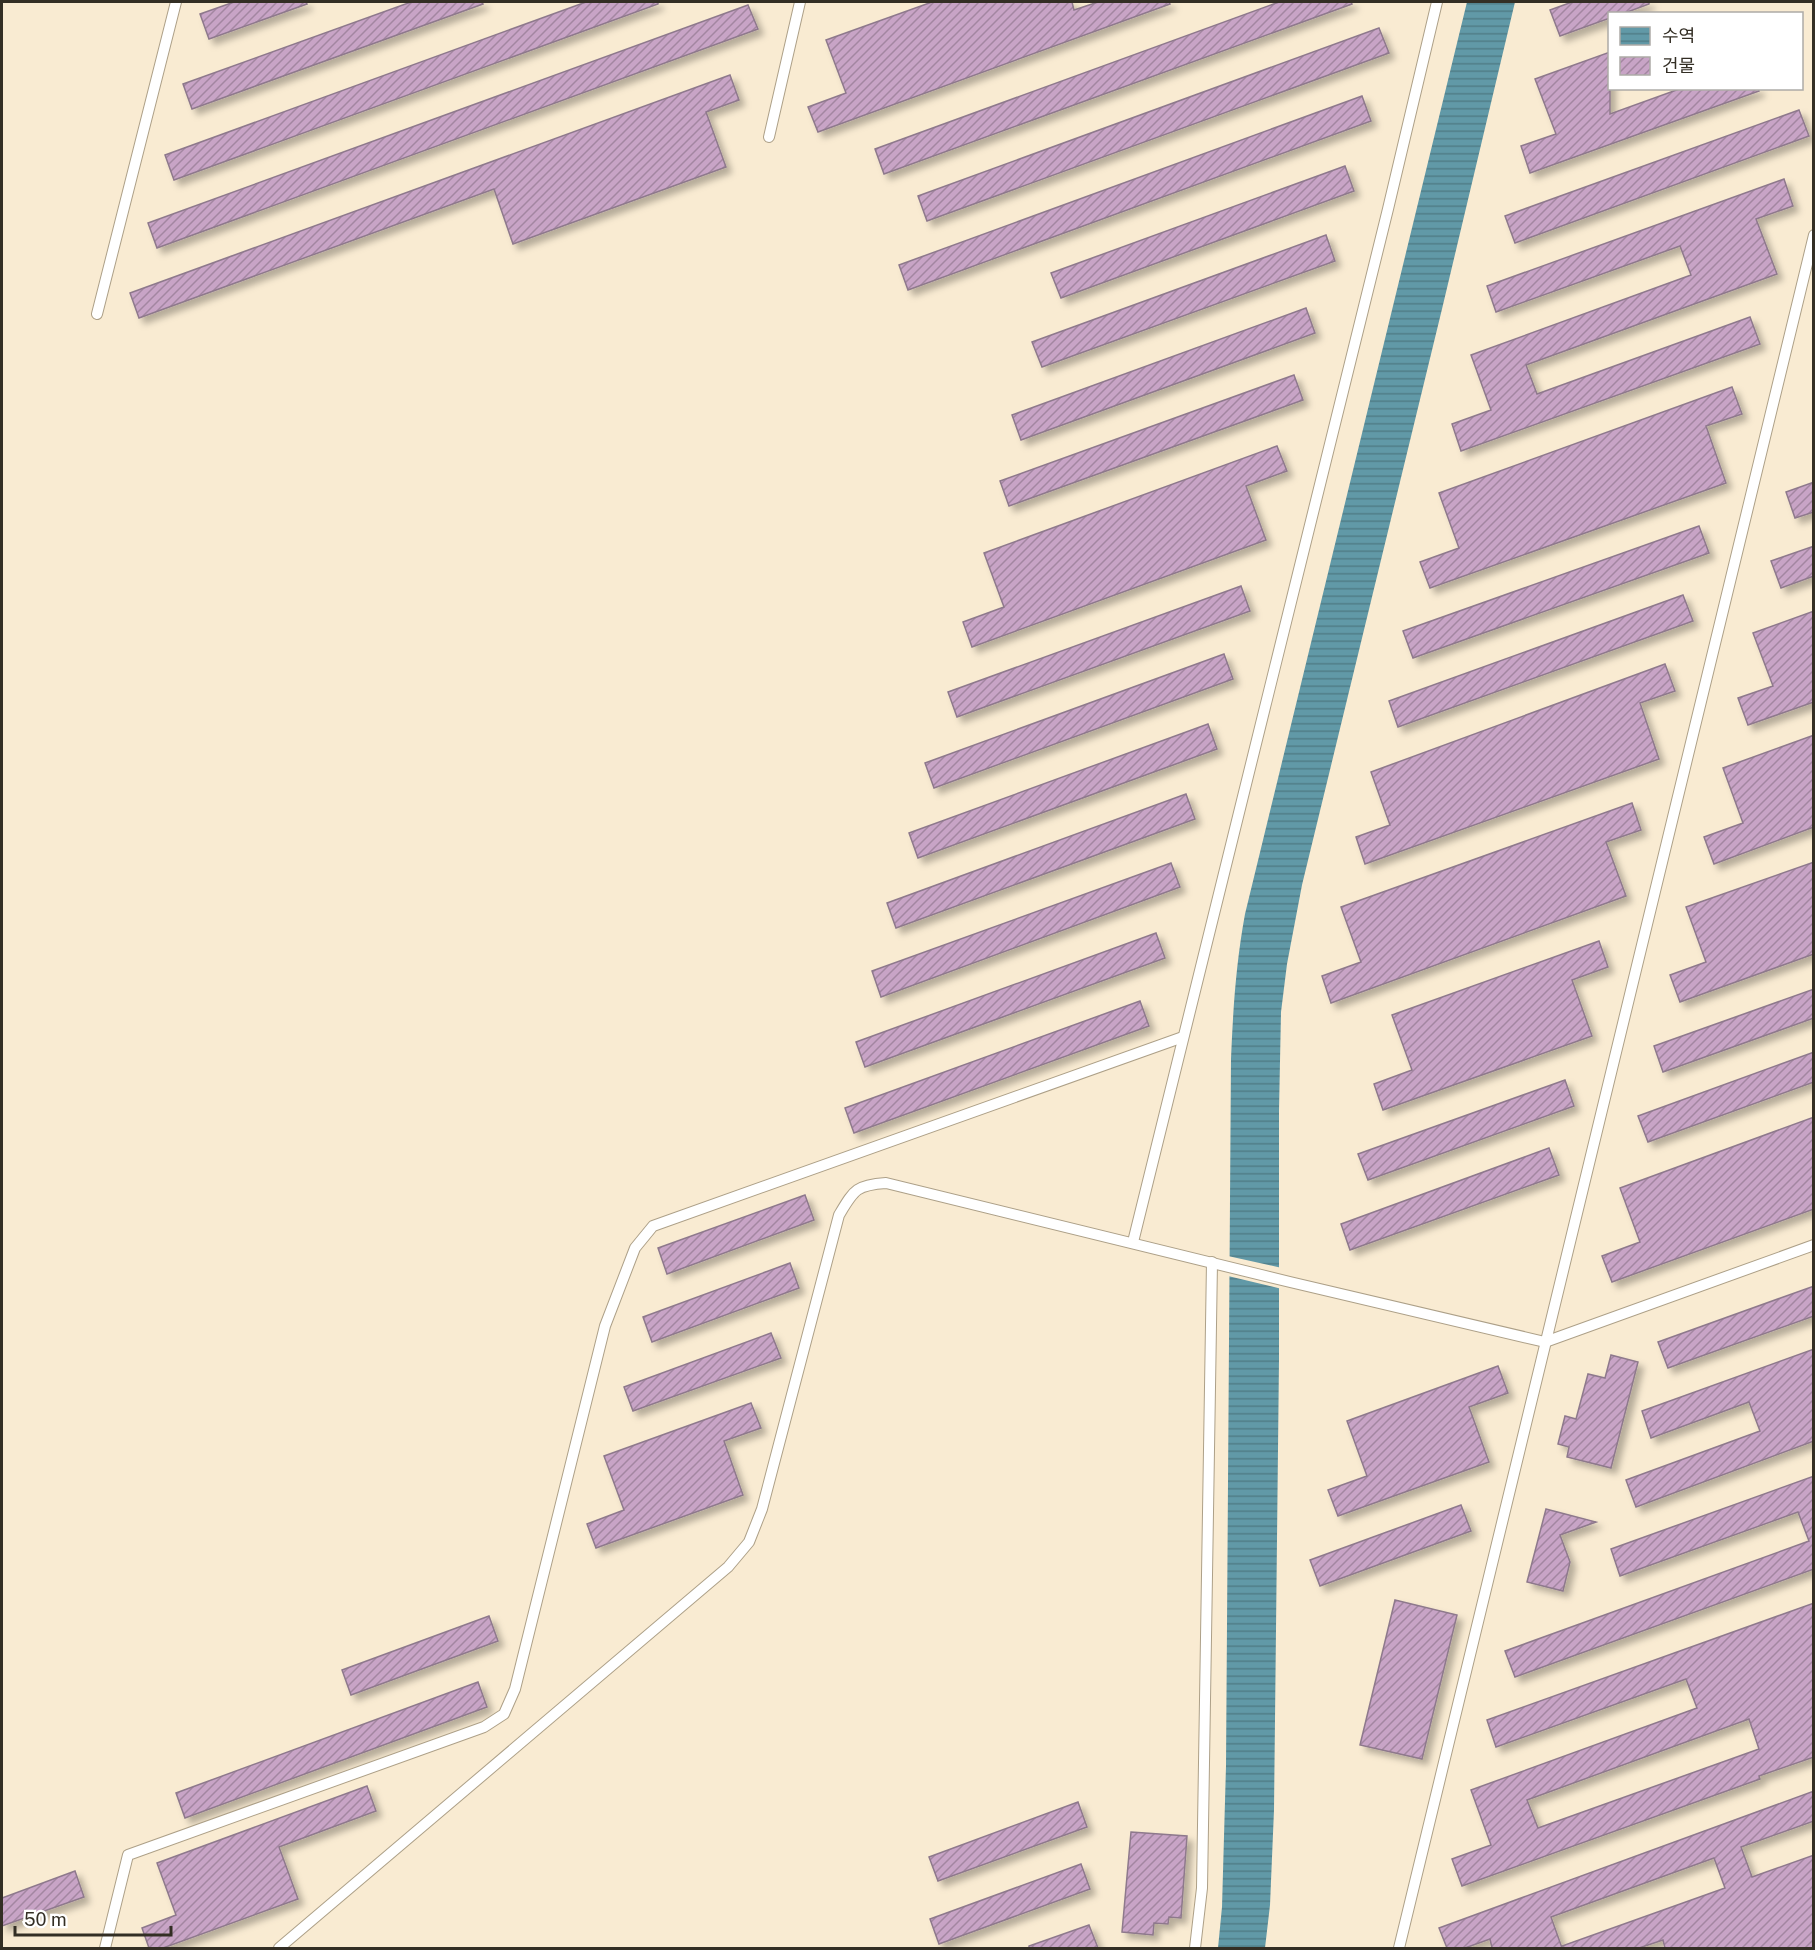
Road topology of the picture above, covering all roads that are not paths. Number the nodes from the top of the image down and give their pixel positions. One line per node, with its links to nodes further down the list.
1 (176, 2): 6 (lane)
2 (800, 2): 4 (lane)
3 (1437, 2): 7 (lane)
4 (769, 137)
5 (1814, 235): 11 (lane)
6 (97, 314)
7 (1183, 1037): 8 (lane); 12 (lane)
8 (1132, 1242): 10 (lane); 13 (lane)
9 (1814, 1245): 11 (lane)
10 (1212, 1262): 11 (lane); 14 (lane)
11 (1545, 1342): 15 (lane)
12 (105, 1948)
13 (279, 1948)
14 (1195, 1948)
15 (1399, 1948)

